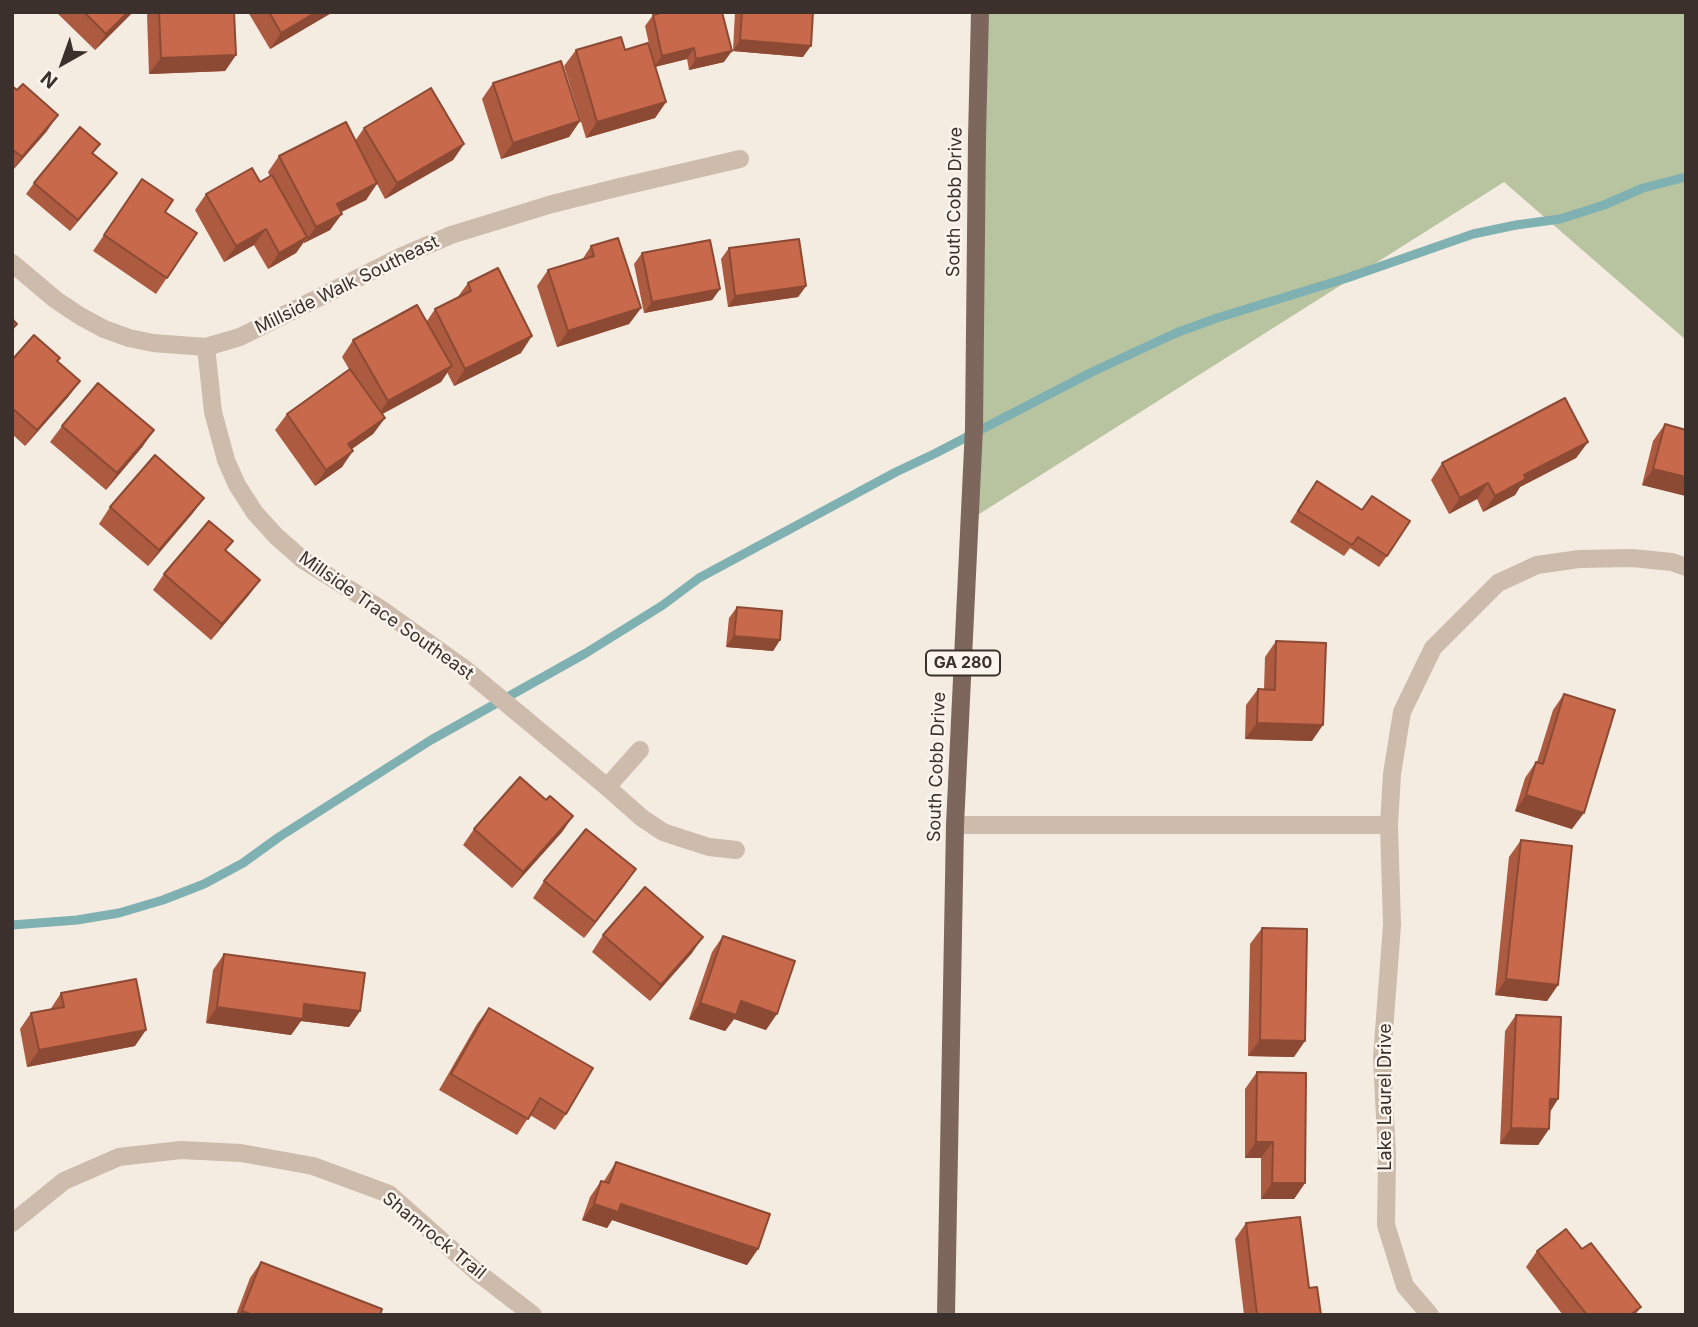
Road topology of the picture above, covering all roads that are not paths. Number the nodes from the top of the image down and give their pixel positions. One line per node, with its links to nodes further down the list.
1 (980, 12): 8 (main road, South Cobb Drive / GA 280)
2 (740, 159): 4 (street, Millside Walk Southeast)
3 (12, 264): 4 (street, Millside Walk Southeast)
4 (206, 347): 7 (street, Millside Trace Southeast)
5 (1686, 567): 9 (street, Lake Laurel Drive)
6 (640, 750): 7 (street)
7 (607, 787): 10 (street, Millside Trace Southeast)
8 (955, 825): 9 (street); 13 (main road, South Cobb Drive / GA 280)
9 (1390, 825): 14 (street, Lake Laurel Drive)
10 (736, 849)
11 (12, 1223): 12 (street, Shamrock Trail)
12 (533, 1315)
13 (946, 1315)
14 (1430, 1315)

